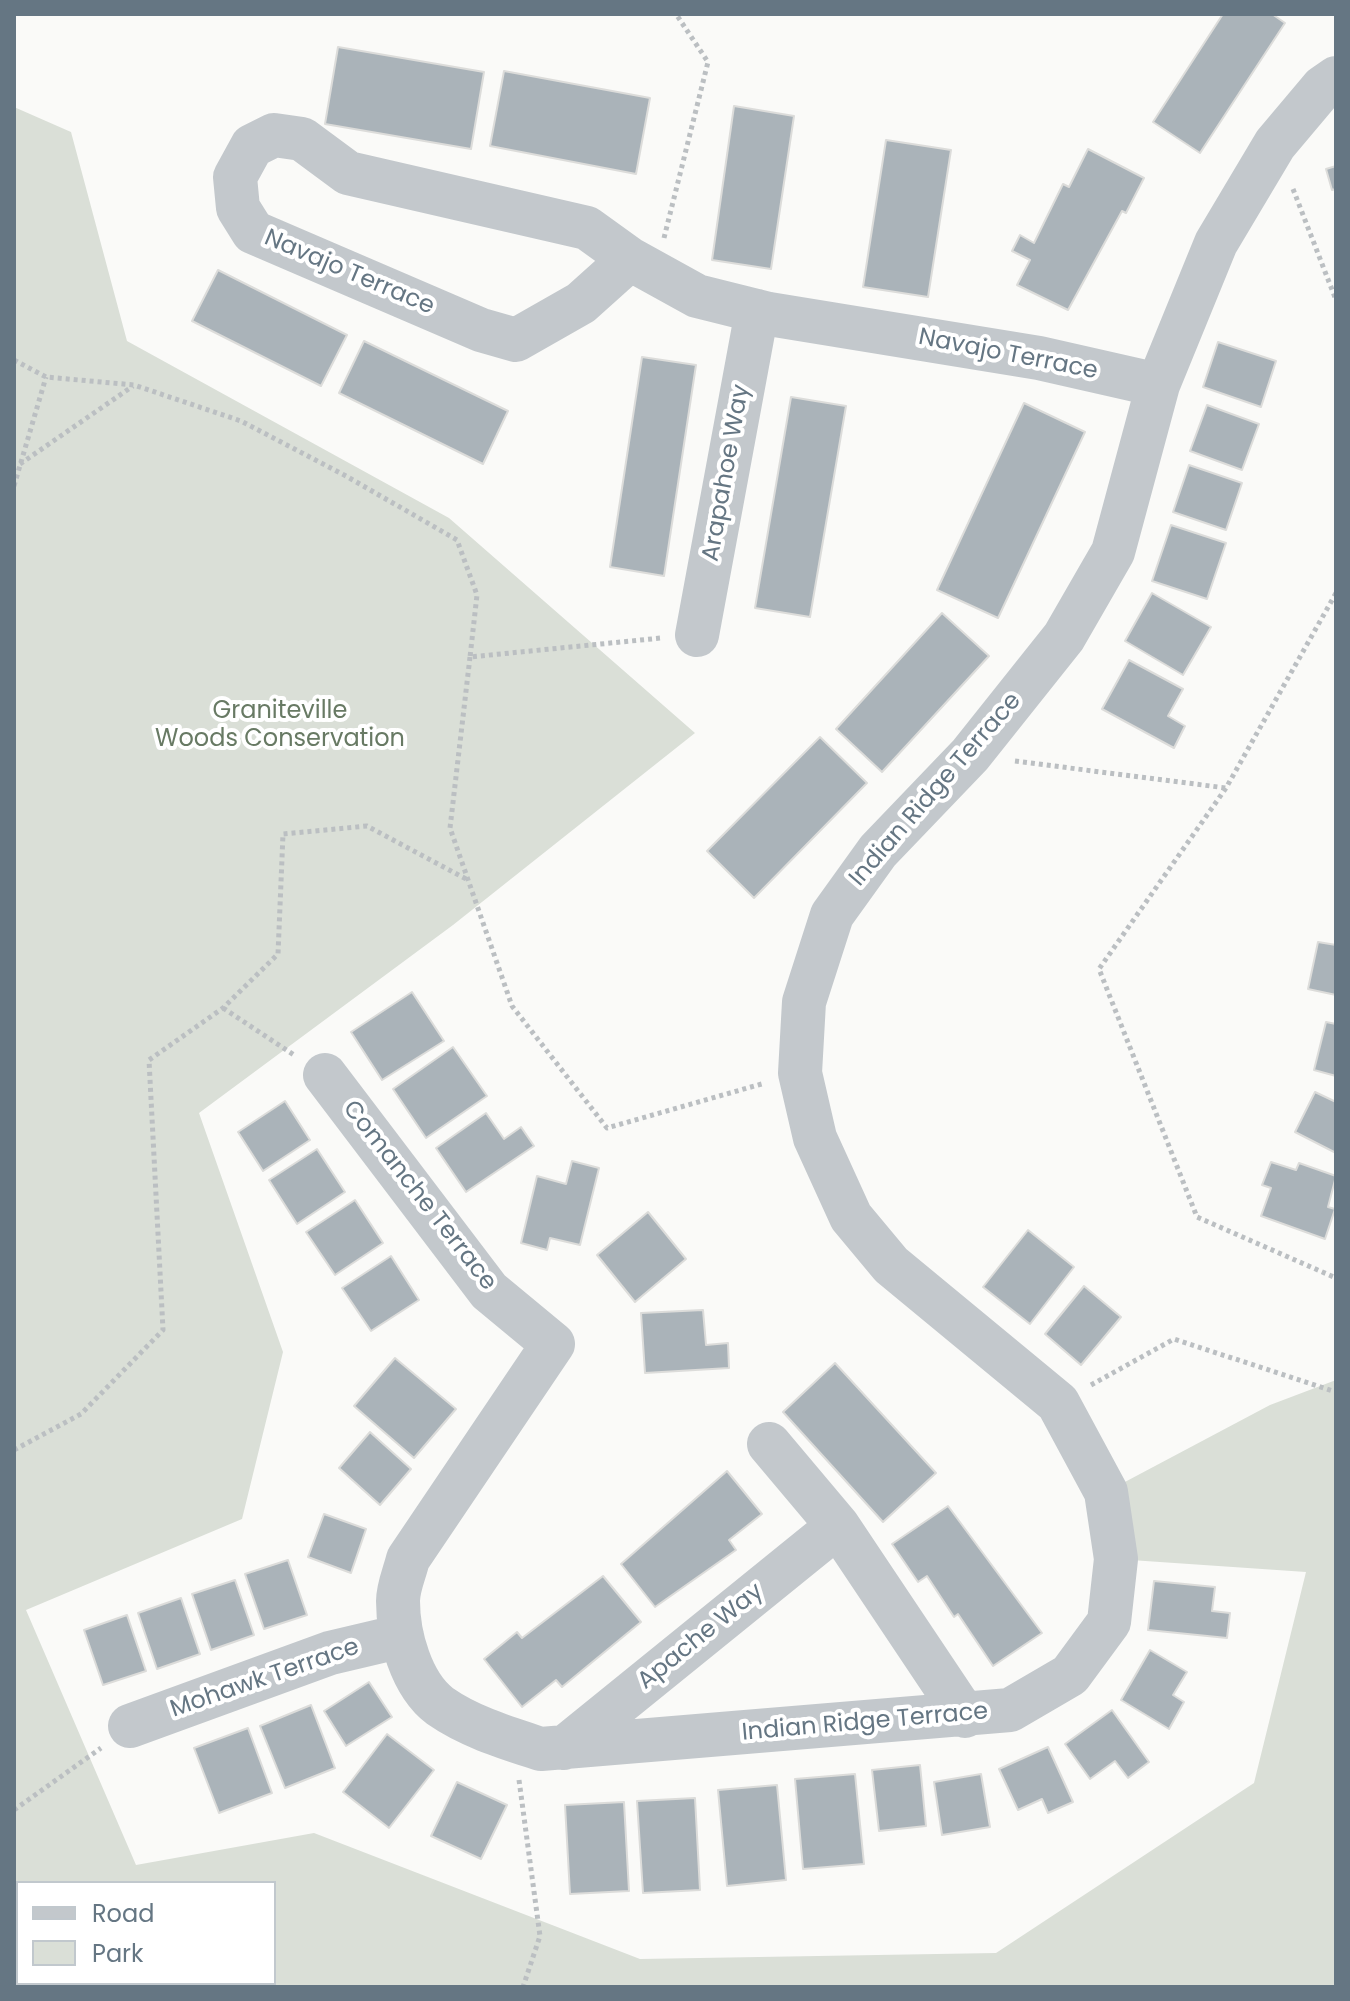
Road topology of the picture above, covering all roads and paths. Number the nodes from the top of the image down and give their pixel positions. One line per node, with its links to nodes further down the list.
1 (676, 14): 4 (path)
2 (1336, 78): 3 (street, Indian Ridge Terrace)
3 (1275, 144): 5 (path); 10 (street, Indian Ridge Terrace)
4 (642, 266): 4 (street, Navajo Terrace); 6 (street, Navajo Terrace)
5 (1336, 300)
6 (757, 311): 10 (street, Navajo Terrace); 14 (street, Arapahoe Way)
7 (14, 360): 8 (path)
8 (46, 377): 9 (path); 11 (path)
9 (134, 385): 11 (path); 15 (path)
10 (1158, 385): 16 (street, Indian Ridge Terrace)
11 (20, 464): 12 (path)
12 (14, 486)
13 (1336, 593): 17 (path)
14 (697, 635): 15 (path)
15 (470, 657): 18 (path)
16 (970, 755): 17 (path); 20 (street, Indian Ridge Terrace)
17 (1226, 788): 22 (path)
18 (468, 880): 19 (path); 20 (path)
19 (223, 1008): 21 (path); 27 (path)
20 (800, 1073): 25 (street, Indian Ridge Terrace)
21 (325, 1075): 23 (street, Comanche Terrace)
22 (1336, 1278)
23 (553, 1344): 29 (street, Indian Ridge Terrace)
24 (1336, 1392): 25 (path)
25 (1058, 1403): 30 (street, Indian Ridge Terrace)
26 (769, 1444): 28 (street)
27 (14, 1450)
28 (838, 1526): 30 (street); 33 (street, Apache Way)
29 (402, 1636): 31 (street, Mohawk Terrace); 32 (street, Indian Ridge Terrace)
30 (965, 1716): 33 (street, Indian Ridge Terrace)
31 (130, 1726): 34 (path)
32 (513, 1740): 33 (street, Indian Ridge Terrace); 35 (path)
33 (564, 1748)
34 (14, 1810)
35 (523, 1987)

